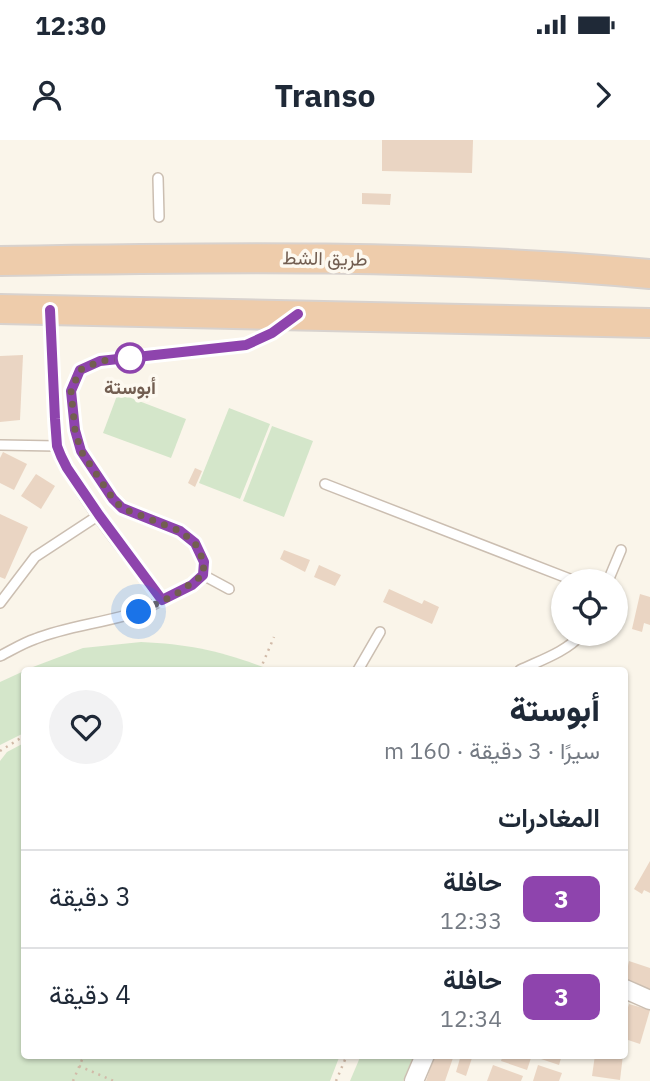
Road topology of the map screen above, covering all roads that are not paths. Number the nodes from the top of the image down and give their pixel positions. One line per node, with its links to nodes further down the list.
1 (158, 178): 2 (lane)
2 (159, 217)
3 (0, 261): 4 (highway, طريق الشط)
4 (650, 274)
5 (0, 309): 6 (highway)
6 (50, 310): 7 (highway); 10 (lane)
7 (298, 314): 8 (highway); 16 (lane)
8 (650, 323)
9 (0, 445): 10 (lane)
10 (57, 446): 12 (lane)
11 (325, 484): 15 (lane)
12 (99, 515): 18 (lane); 19 (lane)
13 (621, 550): 14 (lane)
14 (613, 569)
15 (551, 572)
16 (203, 575): 17 (lane); 18 (lane)
17 (229, 589)
18 (162, 600): 22 (lane)
19 (0, 603)
20 (380, 632): 23 (lane)
21 (566, 646): 24 (lane)
22 (0, 656)
23 (360, 667)
24 (527, 667)
25 (628, 990): 26 (street)
26 (650, 1000)
27 (423, 1059): 28 (street)
28 (414, 1081)

